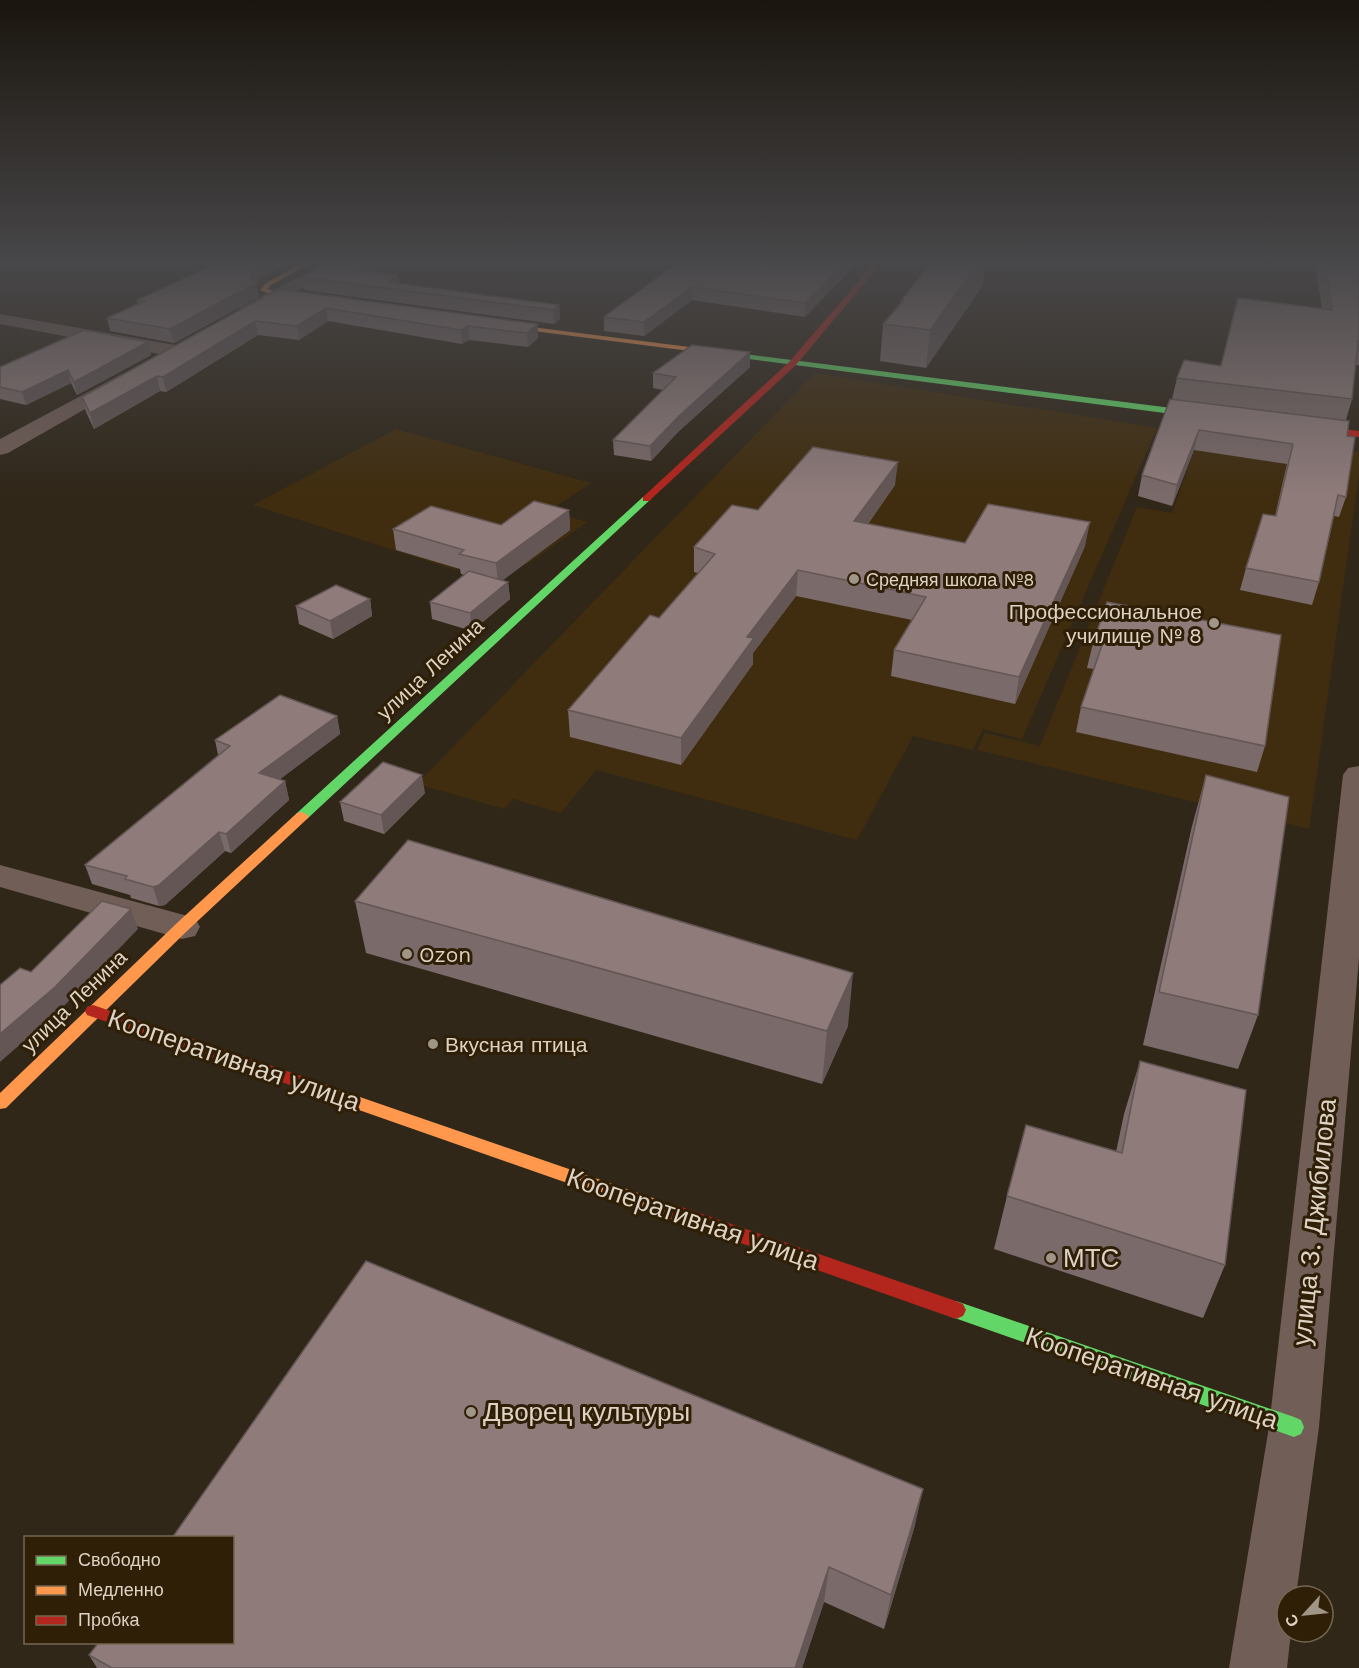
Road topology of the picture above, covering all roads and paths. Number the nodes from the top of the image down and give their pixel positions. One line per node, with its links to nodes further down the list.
1 (103, 338): 5 (street)
2 (595, 338): 6 (street)
3 (814, 338): 6 (street, улица Ленина)
4 (195, 340): 5 (street)
5 (175, 351): 10 (street)
6 (792, 364): 7 (street); 14 (street, улица Ленина)
7 (1229, 418)
8 (1288, 425): 9 (street)
9 (1359, 434)
10 (0, 447)
11 (1359, 775): 12 (street, улица З. Джибилова)
12 (1355, 855): 17 (street, улица З. Джибилова)
13 (0, 876): 14 (street)
14 (182, 927): 15 (street, улица Ленина)
15 (93, 1011): 16 (street, улица Ленина); 17 (street, Кооперативная улица)
16 (0, 1102)
17 (1294, 1427): 18 (street, улица З. Джибилова)
18 (1258, 1668)

